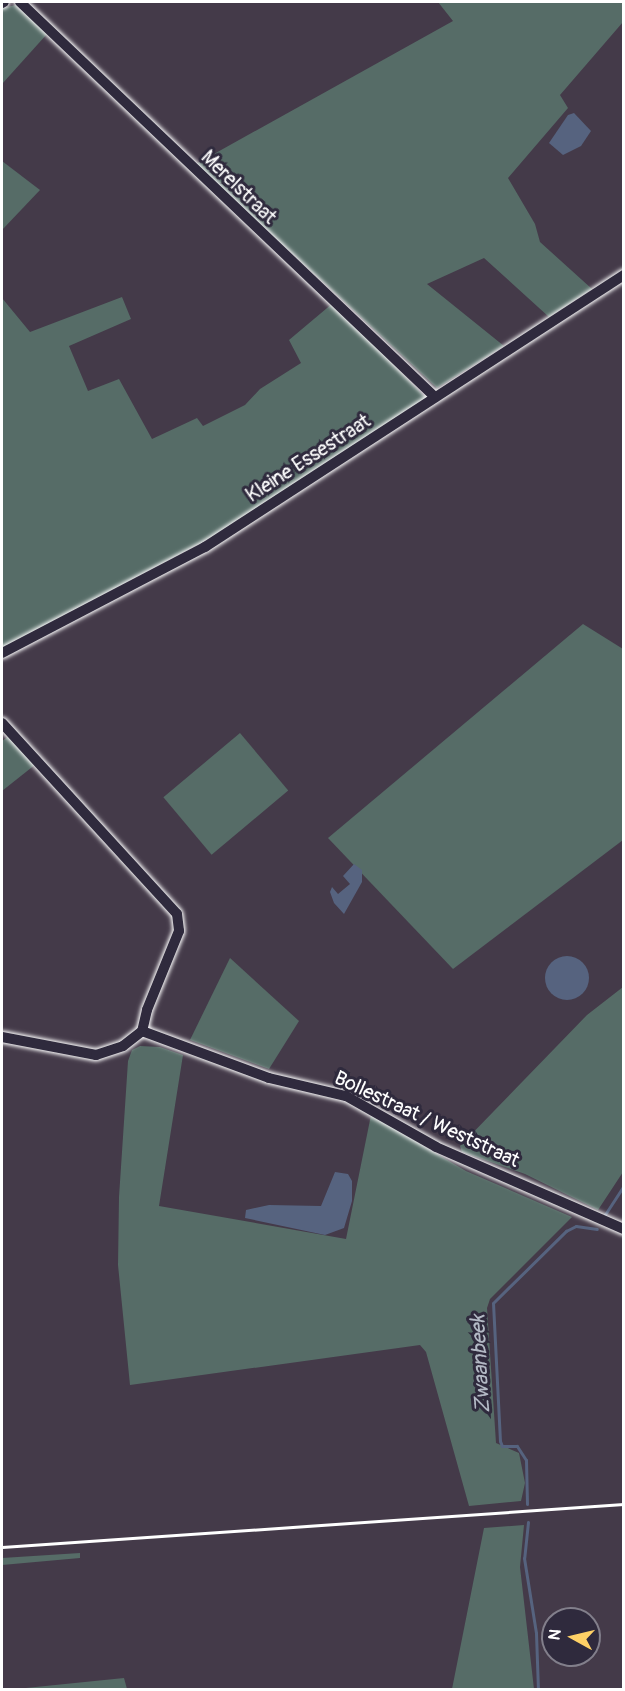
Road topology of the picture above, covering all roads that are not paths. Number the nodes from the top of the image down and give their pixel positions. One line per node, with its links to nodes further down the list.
1 (20, 2): 3 (street, Merelstraat)
2 (624, 275): 3 (street, Kleine Essestraat)
3 (435, 397): 4 (street, Kleine Essestraat)
4 (2, 653)
5 (2, 723): 6 (street)
6 (142, 1031): 7 (street); 8 (street, Bollestraat / Weststraat)
7 (2, 1037)
8 (624, 1229)

